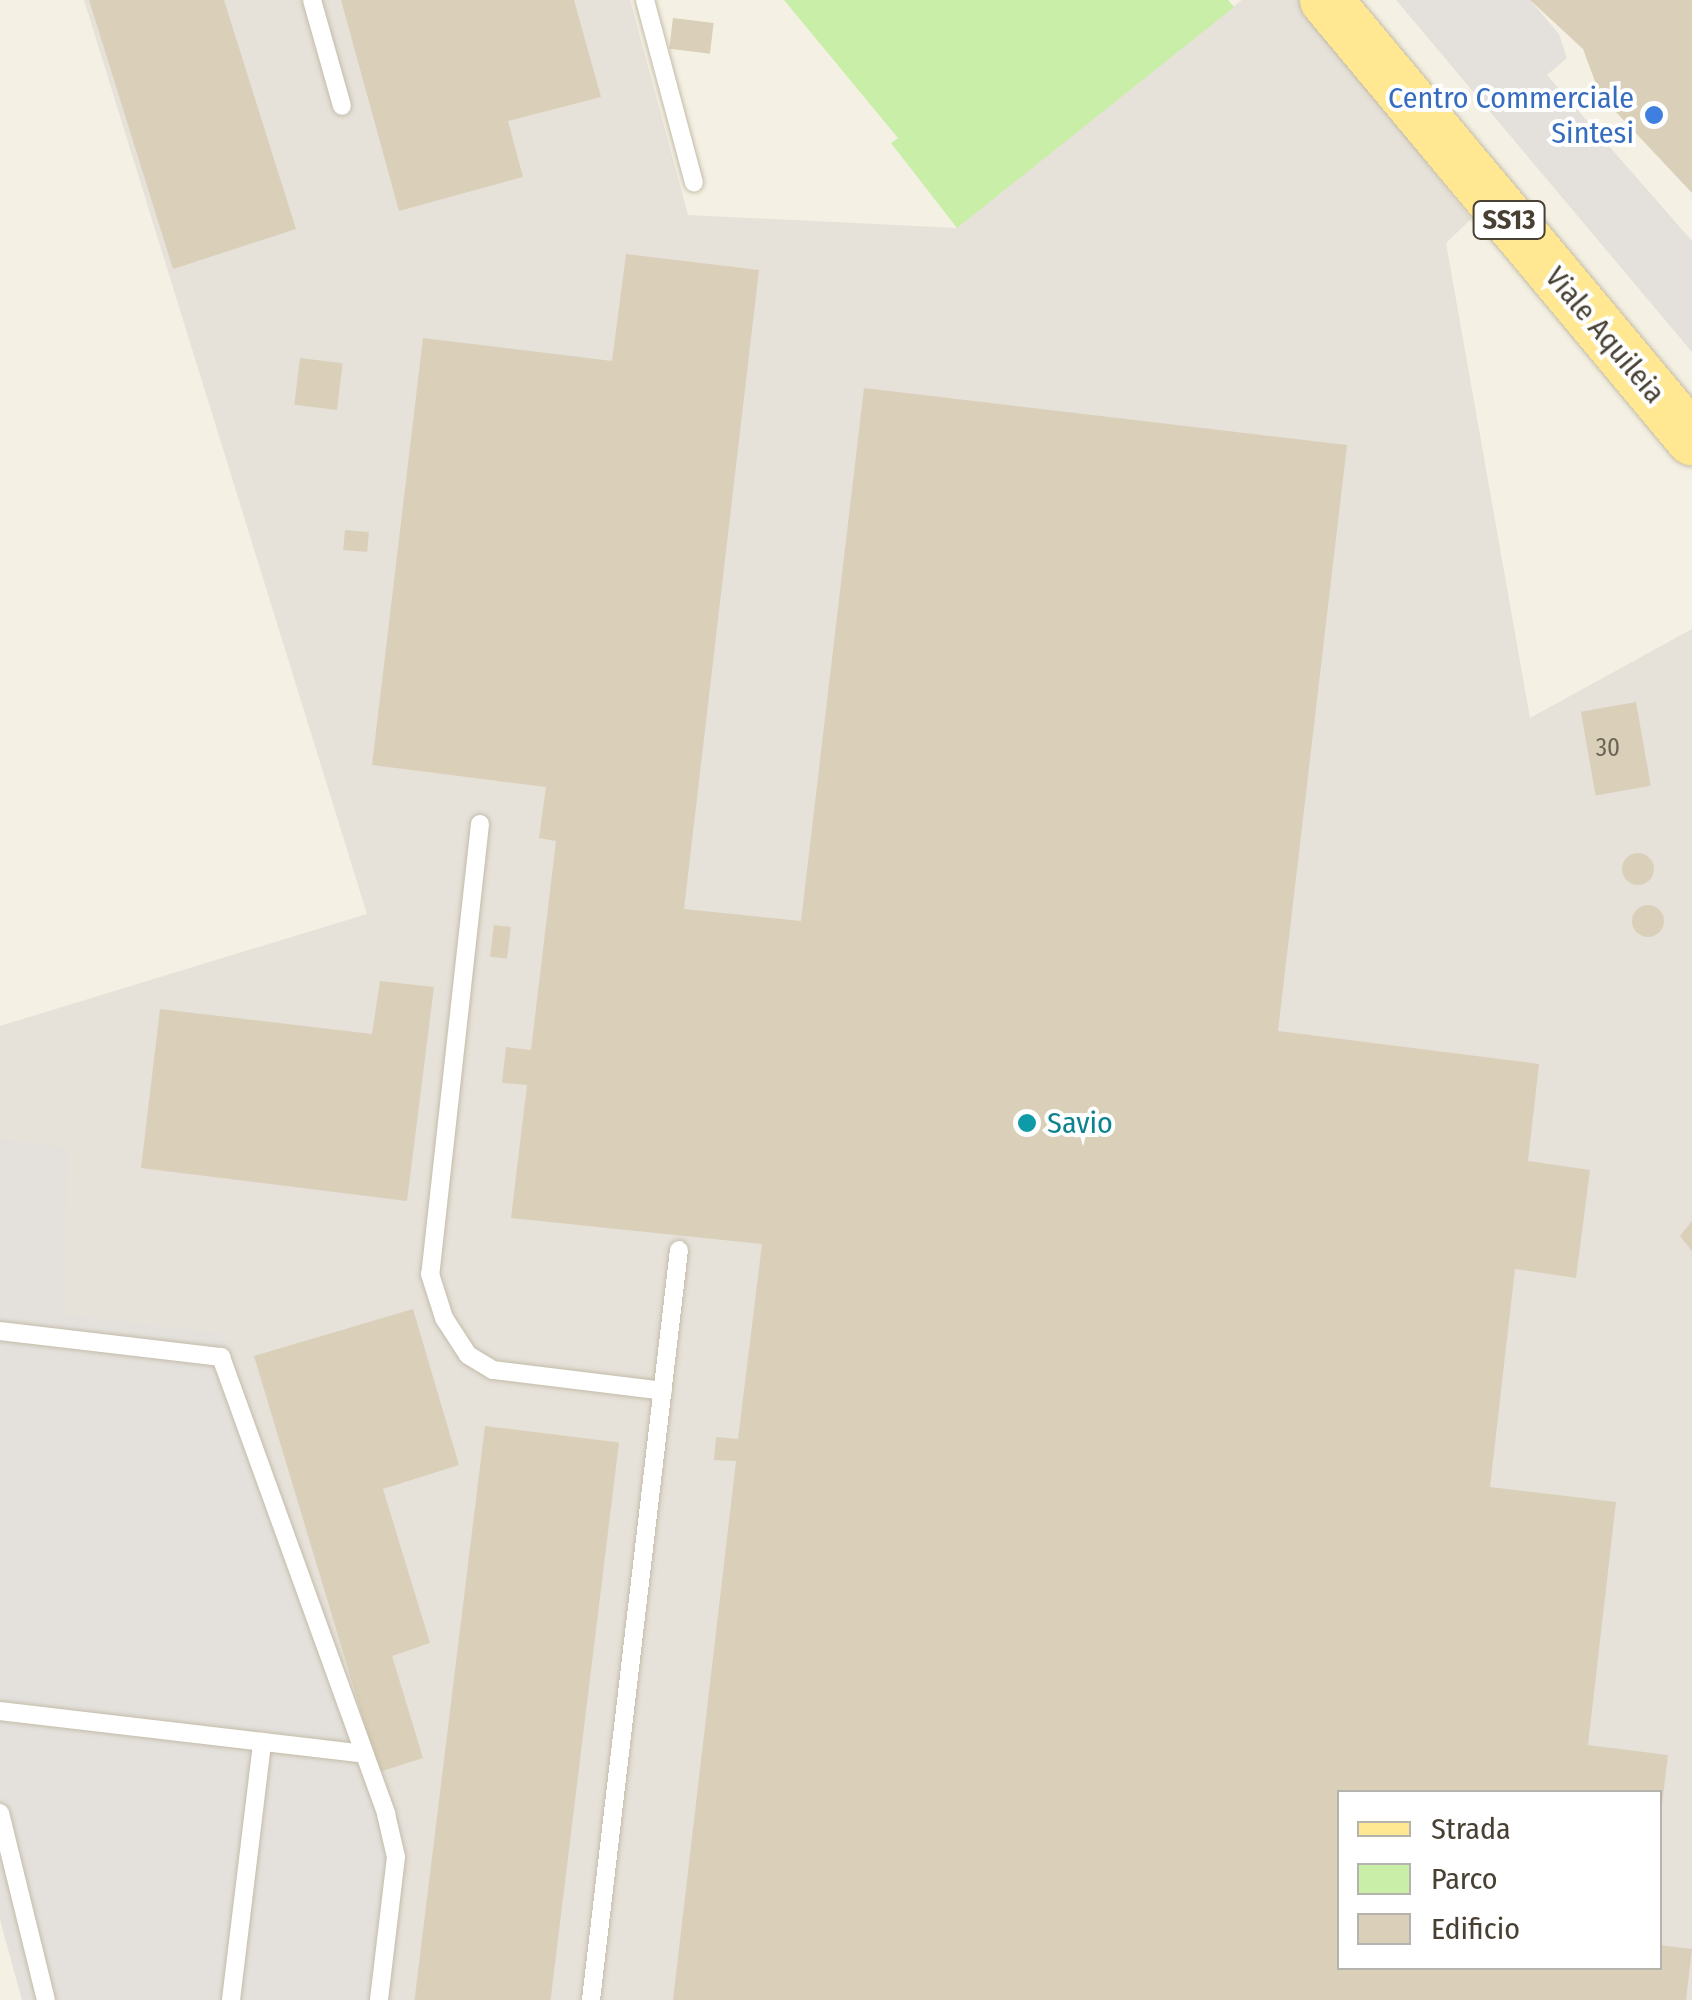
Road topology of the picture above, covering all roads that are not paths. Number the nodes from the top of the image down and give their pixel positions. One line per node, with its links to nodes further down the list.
1 (312, 0): 4 (lane)
2 (645, 0): 5 (lane)
3 (1326, 0): 6 (main road, Viale Aquileia / SS13)
4 (342, 106)
5 (694, 182)
6 (1692, 440)
7 (480, 824): 10 (lane)
8 (680, 1250): 10 (lane)
9 (0, 1331): 13 (lane)
10 (663, 1391): 18 (lane)
11 (0, 1710): 12 (lane)
12 (262, 1742): 13 (lane); 16 (lane)
13 (364, 1754): 17 (lane)
14 (0, 1813): 15 (lane)
15 (46, 2000)
16 (232, 2000)
17 (379, 2000)
18 (591, 2000)

